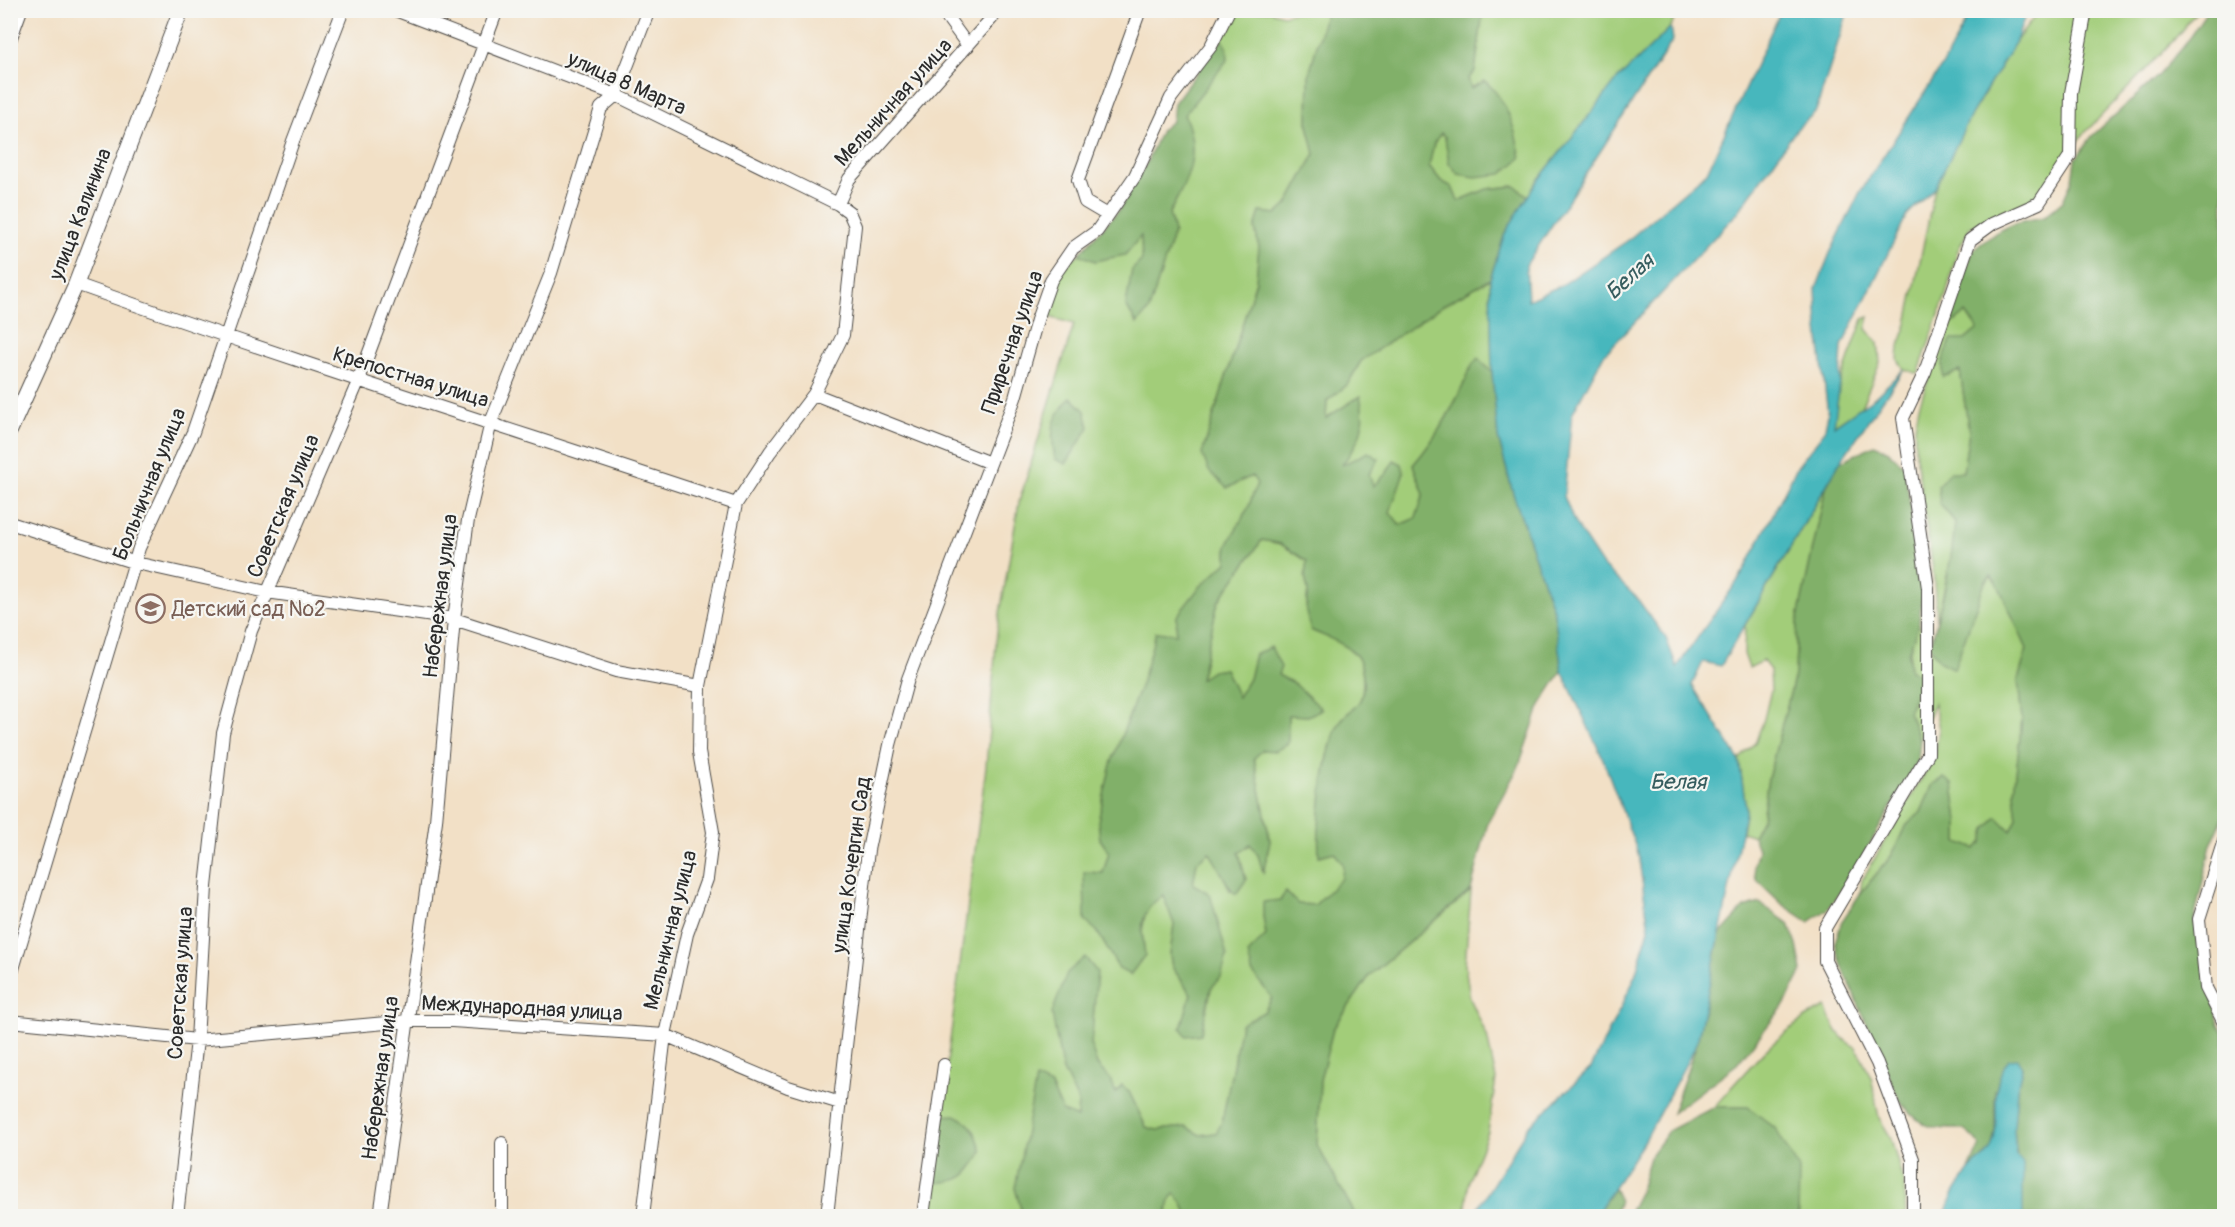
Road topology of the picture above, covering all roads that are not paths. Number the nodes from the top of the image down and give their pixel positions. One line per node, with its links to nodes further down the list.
1 (21, 10): 12 (street)
2 (181, 10): 18 (street, улица Калинина)
3 (343, 10): 19 (street, Больничная улица)
4 (395, 10): 13 (street, улица 8 Марта)
5 (497, 10): 13 (street, Советская улица)
6 (649, 10): 15 (street, Набережная улица)
7 (942, 10): 14 (street)
8 (999, 10): 14 (street, Мельничная улица)
9 (1140, 10): 17 (street)
10 (1229, 10): 17 (street, Приречная улица)
11 (2086, 10): 47 (street)
12 (10, 40)
13 (484, 45): 15 (street, улица 8 Марта); 20 (street, Советская улица)
14 (968, 46): 16 (street, Мельничная улица)
15 (616, 95): 16 (street, улица 8 Марта); 22 (street, Набережная улица)
16 (838, 204): 21 (street, Мельничная улица)
17 (1107, 215): 24 (street, Приречная улица)
18 (76, 284): 19 (street, Крепостная улица); 23 (street, улица Калинина)
19 (225, 337): 20 (street, Крепостная улица); 27 (street, Больничная улица)
20 (358, 382): 22 (street, Крепостная улица); 28 (street, Советская улица)
21 (814, 394): 24 (street); 25 (street, Мельничная улица)
22 (491, 422): 25 (street, Крепостная улица); 29 (street, Набережная улица)
23 (10, 430)
24 (990, 463): 39 (street, улица Кочергин Сад)
25 (736, 504): 30 (street, Мельничная улица)
26 (10, 523): 27 (street)
27 (136, 563): 28 (street); 32 (street, Больничная улица)
28 (267, 592): 29 (street); 37 (street, Советская улица)
29 (454, 619): 30 (street); 34 (street, Набережная улица)
30 (700, 686): 36 (street, Мельничная улица)
31 (2224, 840): 35 (street)
32 (10, 979)
33 (10, 1021): 37 (street, Международная улица)
34 (408, 1021): 36 (street, Международная улица); 37 (street, Международная улица); 42 (street, Набережная улица)
35 (2224, 1023)
36 (665, 1035): 39 (street, Международная улица); 44 (street, Мельничная улица)
37 (197, 1040): 41 (street, Советская улица)
38 (944, 1065): 46 (street)
39 (840, 1103): 45 (street, улица Кочергин Сад)
40 (502, 1143): 43 (street)
41 (177, 1216)
42 (380, 1216)
43 (502, 1216)
44 (643, 1216)
45 (827, 1216)
46 (923, 1216)
47 (1913, 1216)

